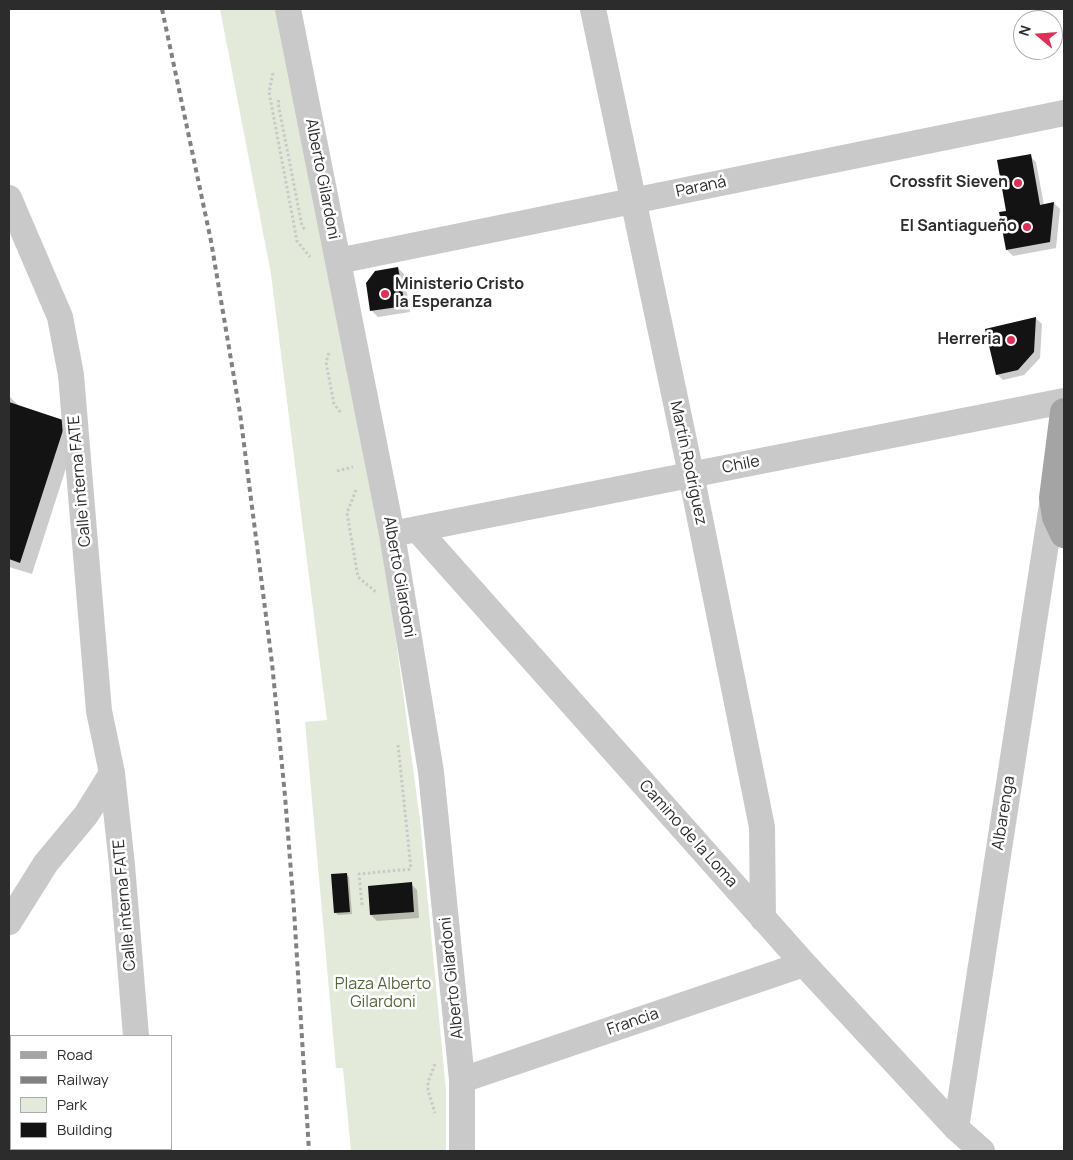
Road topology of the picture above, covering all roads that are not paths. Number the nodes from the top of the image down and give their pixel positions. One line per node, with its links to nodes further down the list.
1 (288, 9): 6 (street, Alberto Gilardoni)
2 (593, 9): 5 (street, Martín Rodríguez)
3 (1064, 113): 5 (street, Paraná)
4 (9, 198): 13 (street, Calle interna FATE)
5 (634, 201): 6 (street, Paraná); 9 (street, Martín Rodríguez)
6 (326, 262): 11 (street, Alberto Gilardoni)
7 (1064, 401): 9 (street, Chile)
8 (1064, 412): 10 (main road)
9 (691, 474): 11 (street, Chile); 14 (street, Martín Rodríguez)
10 (1052, 498): 12 (main road); 19 (street, Albarenga)
11 (405, 531): 14 (street, Camino de la Loma); 18 (street, Alberto Gilardoni)
12 (1064, 534)
13 (112, 773): 15 (street); 17 (street, Calle interna FATE)
14 (763, 919): 16 (street, Camino de la Loma)
15 (9, 922)
16 (804, 964): 18 (street, Francia); 19 (street, Camino de la Loma)
17 (136, 1035)
18 (462, 1080): 20 (street, Alberto Gilardoni)
19 (956, 1128): 21 (street, Camino de la Loma)
20 (462, 1151)
21 (982, 1151)

